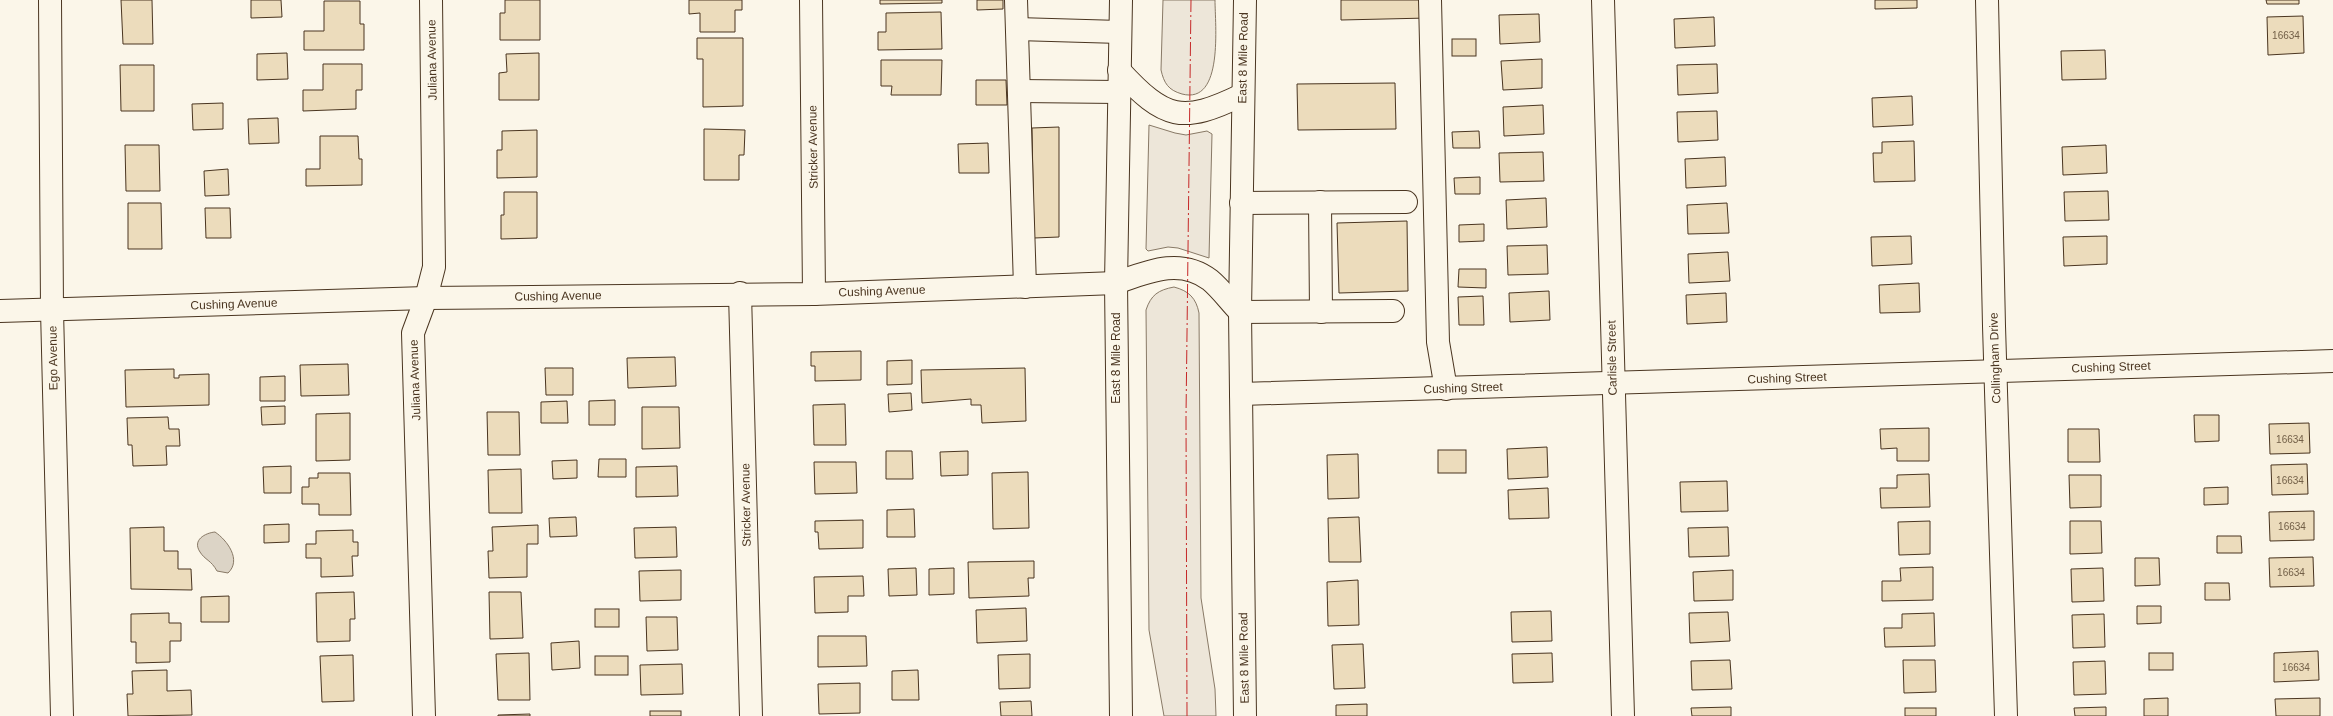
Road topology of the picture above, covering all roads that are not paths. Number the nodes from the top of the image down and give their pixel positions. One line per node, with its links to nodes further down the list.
1 (50, 0): 24 (main road, Ego Avenue)
2 (431, 0): 23 (main road, Juliana Avenue)
3 (811, 0): 22 (main road, Stricker Avenue)
4 (1016, 0): 10 (main road)
5 (1121, 0): 11 (main road, East 8 Mile Road)
6 (1245, 0): 15 (main road, East 8 Mile Road)
7 (1430, 0): 32 (main road)
8 (1603, 0): 31 (main road, Carlisle Street)
9 (1987, 0): 30 (main road, Collingham Drive)
10 (1017, 29): 11 (main road); 13 (main road)
11 (1120, 32): 12 (main road, East 8 Mile Road)
12 (1119, 70): 14 (main road, East 8 Mile Road); 15 (main road)
13 (1019, 91): 14 (main road); 20 (main road)
14 (1119, 92): 19 (main road, East 8 Mile Road)
15 (1242, 95): 18 (main road, East 8 Mile Road)
16 (1320, 202): 17 (main road); 18 (main road); 28 (main road)
17 (1406, 202)
18 (1241, 203): 27 (main road, East 8 Mile Road)
19 (1116, 283): 20 (main road, Cushing Avenue); 27 (main road, Cushing Avenue); 37 (main road, East 8 Mile Road)
20 (1025, 287): 22 (main road, Cushing Avenue)
21 (740, 293): 22 (main road, Cushing Avenue); 23 (main road, Cushing Avenue); 36 (main road, Stricker Avenue)
22 (814, 294)
23 (426, 298): 24 (main road, Cushing Avenue); 35 (main road, Juliana Avenue)
24 (52, 310): 25 (main road, Cushing Avenue); 34 (main road, Ego Avenue)
25 (0, 311)
26 (1393, 311): 28 (main road)
27 (1240, 312): 28 (main road); 33 (main road, East 8 Mile Road)
28 (1321, 312)
29 (2333, 361): 30 (main road, Cushing Street)
30 (1995, 371): 31 (main road, Cushing Street); 40 (main road, Collingham Drive)
31 (1612, 383): 32 (main road, Cushing Street); 39 (main road, Carlisle Street)
32 (1446, 389): 33 (main road, Cushing Street)
33 (1241, 394): 38 (main road, East 8 Mile Road)
34 (62, 716)
35 (424, 716)
36 (751, 716)
37 (1121, 716)
38 (1245, 716)
39 (1623, 716)
40 (2006, 716)

